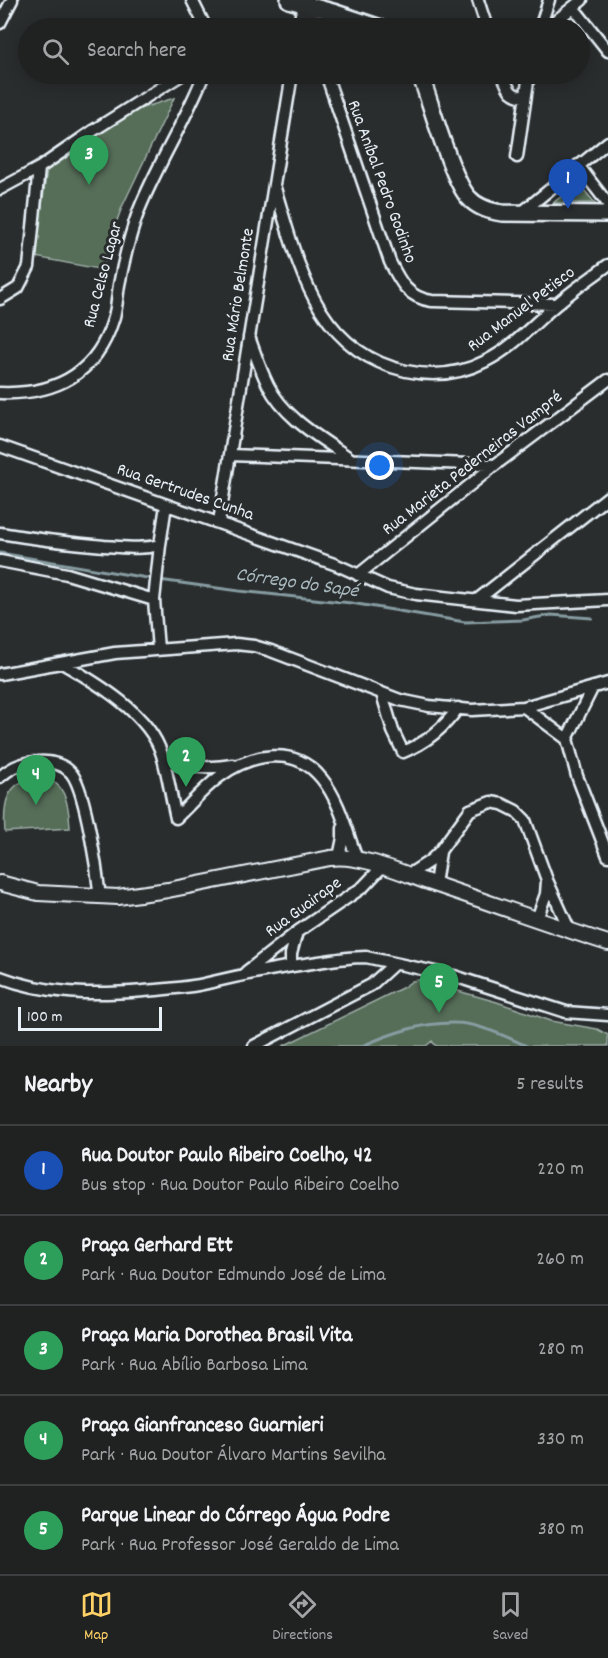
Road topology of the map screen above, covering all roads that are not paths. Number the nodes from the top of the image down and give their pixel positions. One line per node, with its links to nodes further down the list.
1 (12, 0): 16 (street)
2 (192, 0): 8 (street)
3 (289, 0): 6 (main road)
4 (478, 0): 12 (street)
5 (549, 0): 13 (street)
6 (309, 2): 9 (street); 10 (street); 11 (main road)
7 (577, 3): 14 (street); 15 (street)
8 (201, 18)
9 (300, 18)
10 (311, 18)
11 (353, 18)
12 (484, 18)
13 (543, 18)
14 (559, 18)
15 (587, 18)
16 (0, 23)
17 (590, 23): 18 (street)
18 (608, 51)
19 (167, 84): 30 (street)
20 (199, 84): 41 (street, Rua Celso Lagar)
21 (290, 84): 31 (street, Rua Mário Belmonte)
22 (329, 84): 38 (street, Rua Aníbal Pedro Godinho)
23 (424, 84): 34 (main road)
24 (507, 84): 26 (street)
25 (527, 84): 26 (street)
26 (525, 97): 28 (street)
27 (608, 142): 29 (street)
28 (517, 157)
29 (578, 165): 33 (street); 34 (street)
30 (39, 168): 32 (street); 37 (street)
31 (274, 185): 38 (street, Rua Manuel Petisco); 39 (street, Rua Mário Belmonte)
32 (0, 189)
33 (608, 204)
34 (521, 213): 35 (main road)
35 (608, 214)
36 (608, 265): 38 (street, Rua Manuel Petisco)
37 (0, 299)
38 (557, 304)
39 (249, 336): 43 (street, Rua Mário Belmonte); 44 (street)
40 (608, 380): 45 (street, Rua Marieta Pederneiras Vampré)
41 (0, 393)
42 (0, 446): 47 (street, Rua Gertrudes Cunha)
43 (231, 455): 44 (street); 48 (street, Rua Mário Belmonte)
44 (351, 460): 45 (street)
45 (495, 465): 52 (street, Rua Marieta Pederneiras Vampré)
46 (608, 496): 54 (street)
47 (166, 505): 48 (street, Rua Gertrudes Cunha); 50 (street)
48 (219, 522): 52 (street, Rua Gertrudes Cunha)
49 (0, 533): 50 (street)
50 (160, 545): 53 (street)
51 (0, 561): 53 (street)
52 (358, 575): 54 (street, Rua Gertrudes Cunha)
53 (154, 596): 56 (street)
54 (477, 600): 55 (street, Rua Gertrudes Cunha)
55 (608, 600)
56 (158, 648): 57 (street); 61 (street)
57 (62, 663): 58 (street); 65 (street)
58 (0, 674)
59 (608, 683): 60 (street)
60 (593, 687): 62 (street); 64 (street)
61 (382, 694): 63 (street); 63 (street)
62 (524, 707): 63 (street); 64 (street)
63 (458, 708)
64 (567, 739): 70 (street)
65 (163, 759): 66 (street); 66 (street)
66 (239, 765): 68 (street)
67 (0, 777): 78 (street)
68 (343, 822): 71 (street); 72 (street)
69 (440, 851): 74 (street); 75 (street); 77 (street)
70 (608, 856)
71 (339, 857): 72 (street); 78 (street)
72 (357, 859): 73 (street)
73 (382, 867): 74 (street); 81 (street, Rua Guairape)
74 (408, 875): 77 (street)
75 (547, 880): 79 (street); 80 (street)
76 (0, 883): 78 (street)
77 (435, 884): 79 (street)
78 (100, 897)
79 (537, 919): 80 (street)
80 (570, 931): 82 (street)
81 (297, 932): 84 (street); 85 (street, Rua Guairape)
82 (605, 940)
83 (394, 964): 84 (street); 87 (street); 88 (street)
84 (291, 966): 85 (street)
85 (244, 974): 86 (street)
86 (0, 977)
87 (608, 1016)
88 (254, 1046)

